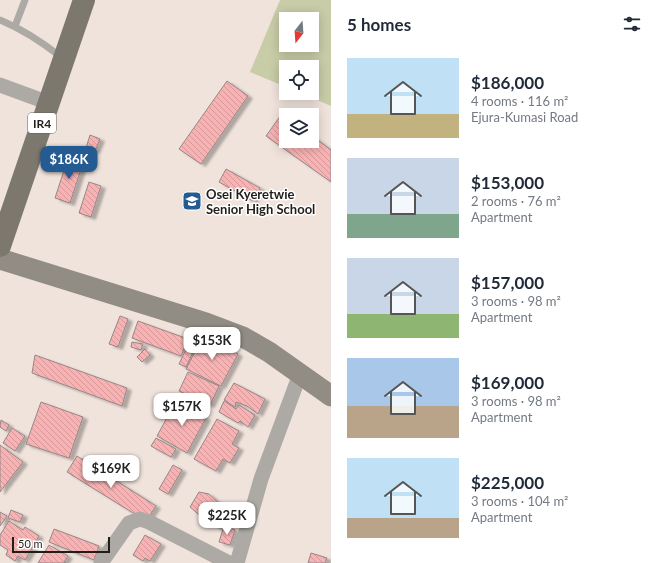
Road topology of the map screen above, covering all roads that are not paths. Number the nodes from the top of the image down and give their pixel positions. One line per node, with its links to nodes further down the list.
1 (25, 0): 4 (lane)
2 (84, 0): 5 (main road, IR4)
3 (0, 20): 4 (lane)
4 (15, 26): 5 (lane)
5 (64, 58): 7 (main road, IR4)
6 (0, 85): 7 (street)
7 (49, 103): 8 (main road, IR4)
8 (1, 239)
9 (0, 259): 10 (street)
10 (300, 374): 11 (street); 14 (street)
11 (331, 396)
12 (101, 563): 13 (street)
13 (229, 563)
14 (237, 563)

